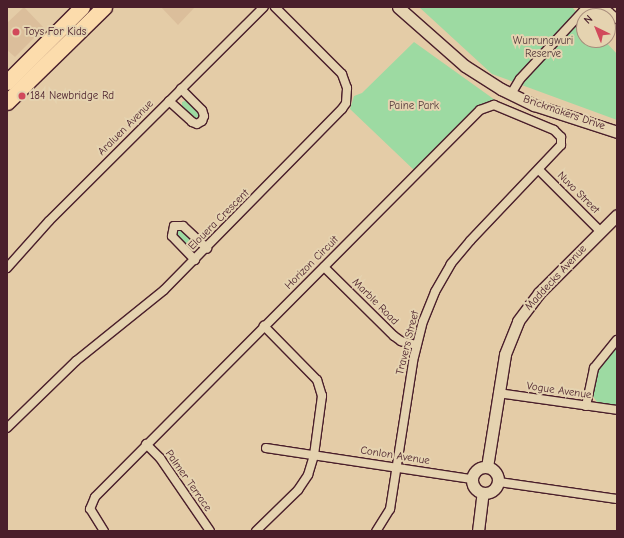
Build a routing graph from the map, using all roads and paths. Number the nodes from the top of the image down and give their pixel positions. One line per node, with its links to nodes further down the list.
1 (82, 7): 11 (highway)
2 (104, 7): 15 (highway)
3 (264, 7): 12 (street, Araluen Avenue)
4 (275, 7): 20 (street, Elouera Crescent)
5 (398, 7): 13 (street, Brickmakers Drive)
6 (611, 7): 7 (street)
7 (617, 19)
8 (576, 25): 10 (street)
9 (576, 25): 10 (street)
10 (554, 44): 13 (street)
11 (7, 82)
12 (181, 89): 14 (street, Araluen Avenue); 14 (street)
13 (511, 94): 16 (street, Brickmakers Drive)
14 (169, 101): 23 (street, Araluen Avenue)
15 (7, 102)
16 (617, 132)
17 (539, 170): 19 (street, Nuvo Street); 22 (street, Horizon Circuit); 26 (street, Travers Street)
18 (617, 215): 19 (street, Maddecks Avenue)
19 (600, 231): 27 (street, Maddecks Avenue)
20 (207, 248): 21 (street, Elouera Crescent); 21 (street)
21 (195, 260): 30 (street, Elouera Crescent)
22 (324, 267): 24 (street, Horizon Circuit); 26 (street, Marble Road)
23 (7, 268)
24 (264, 326): 31 (street, Horizon Circuit); 33 (street)
25 (617, 340): 28 (street)
26 (416, 345): 34 (street, Travers Street)
27 (498, 393): 28 (street, Vogue Avenue); 35 (street, Maddecks Avenue)
28 (586, 406): 29 (street, Vogue Avenue)
29 (617, 410)
30 (7, 428)
31 (146, 444): 40 (street, Horizon Circuit); 41 (street, Palmer Terrace)
32 (266, 448): 33 (street, Conlon Avenue)
33 (314, 454): 34 (street, Conlon Avenue); 42 (street)
34 (397, 467): 36 (street, Conlon Avenue); 43 (street, Travers Street)
35 (487, 467): 36 (street); 37 (street)
36 (472, 479): 38 (street)
37 (499, 482): 38 (street); 39 (street)
38 (483, 493): 44 (street)
39 (617, 499)
40 (104, 531)
41 (210, 531)
42 (256, 531)
43 (376, 531)
44 (478, 531)

